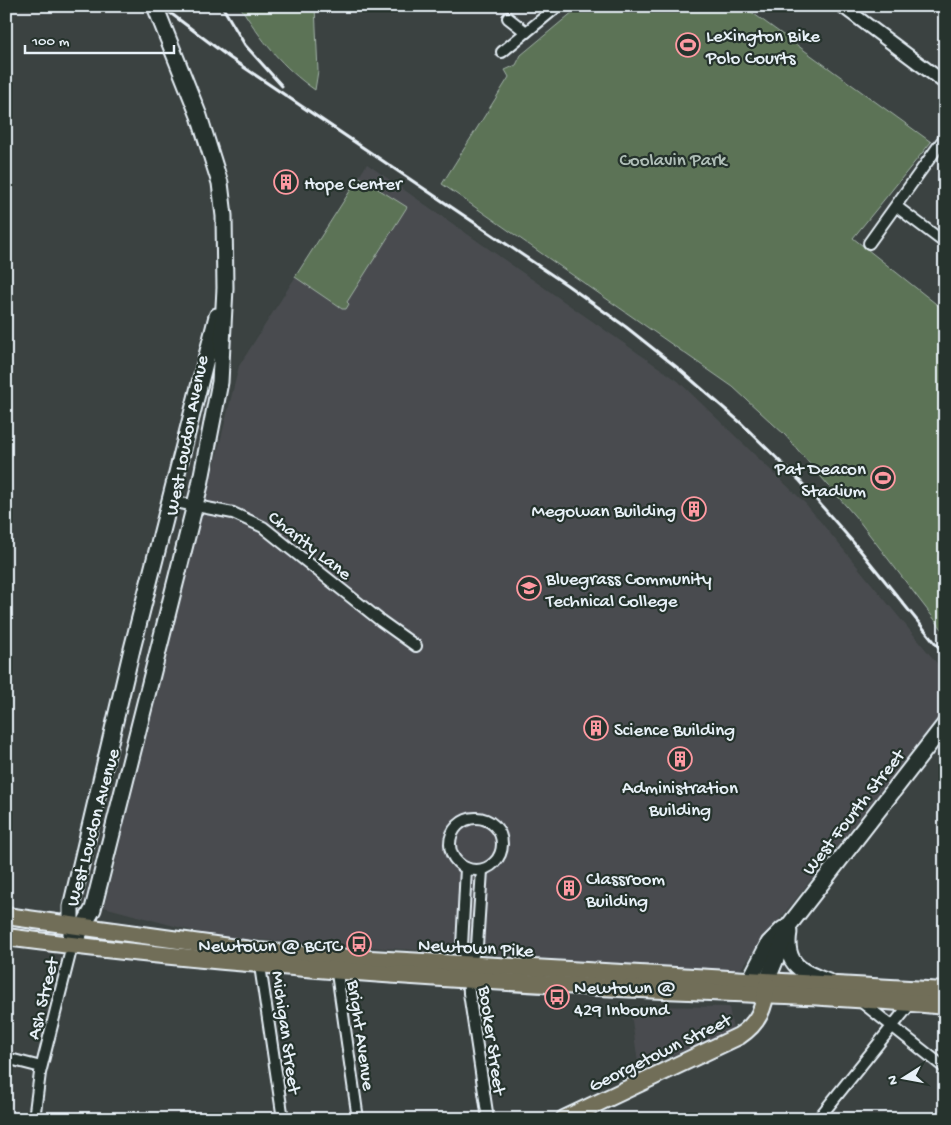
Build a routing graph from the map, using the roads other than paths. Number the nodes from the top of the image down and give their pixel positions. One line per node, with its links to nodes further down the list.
1 (155, 6): 12 (main road, West Loudon Avenue)
2 (558, 6): 5 (street)
3 (842, 6): 7 (street)
4 (508, 18): 5 (street)
5 (526, 32): 6 (street)
6 (502, 52)
7 (945, 84)
8 (945, 137): 9 (street)
9 (897, 207): 10 (street); 11 (street)
10 (869, 243)
11 (945, 243)
12 (225, 288): 13 (main road, West Loudon Avenue); 14 (main road, West Loudon Avenue)
13 (170, 501): 14 (street, Charity Lane); 21 (main road, West Loudon Avenue)
14 (194, 506): 15 (street, Charity Lane); 21 (main road, West Loudon Avenue)
15 (416, 646)
16 (945, 724): 20 (main road, West Fourth Street)
17 (466, 868): 18 (street); 18 (street); 26 (street, Booker Street)
18 (482, 870): 26 (street)
19 (6, 916): 21 (main road, Newtown Pike)
20 (790, 924): 27 (main road, West Fourth Street); 28 (main road); 29 (main road, West Fourth Street)
21 (77, 925): 23 (main road, West Loudon Avenue); 24 (main road, Newtown Pike)
22 (6, 937): 23 (main road, Newtown Pike)
23 (72, 946): 24 (main road, Newtown Pike); 36 (street, Ash Street)
24 (259, 958): 25 (main road, Newtown Pike); 40 (street, Michigan Street)
25 (335, 964): 26 (main road, Newtown Pike); 41 (street, Bright Avenue)
26 (468, 973): 27 (main road, Newtown Pike); 29 (main road, Newtown Pike); 42 (street, Booker Street)
27 (750, 980): 29 (main road, Newtown Pike)
28 (833, 983): 29 (main road, Newtown Pike); 30 (main road, Newtown Pike)
29 (766, 988): 31 (main road, Newtown Pike); 38 (main road, Georgetown Street)
30 (945, 991)
31 (857, 999): 32 (main road, Newtown Pike); 34 (street)
32 (911, 1003): 33 (main road, Newtown Pike); 34 (street)
33 (945, 1006)
34 (893, 1026): 37 (street); 43 (street)
35 (6, 1058): 36 (street)
36 (42, 1067): 39 (street, Ash Street)
37 (945, 1068)
38 (566, 1118)
39 (34, 1119)
40 (283, 1119)
41 (358, 1119)
42 (488, 1119)
43 (818, 1119)

